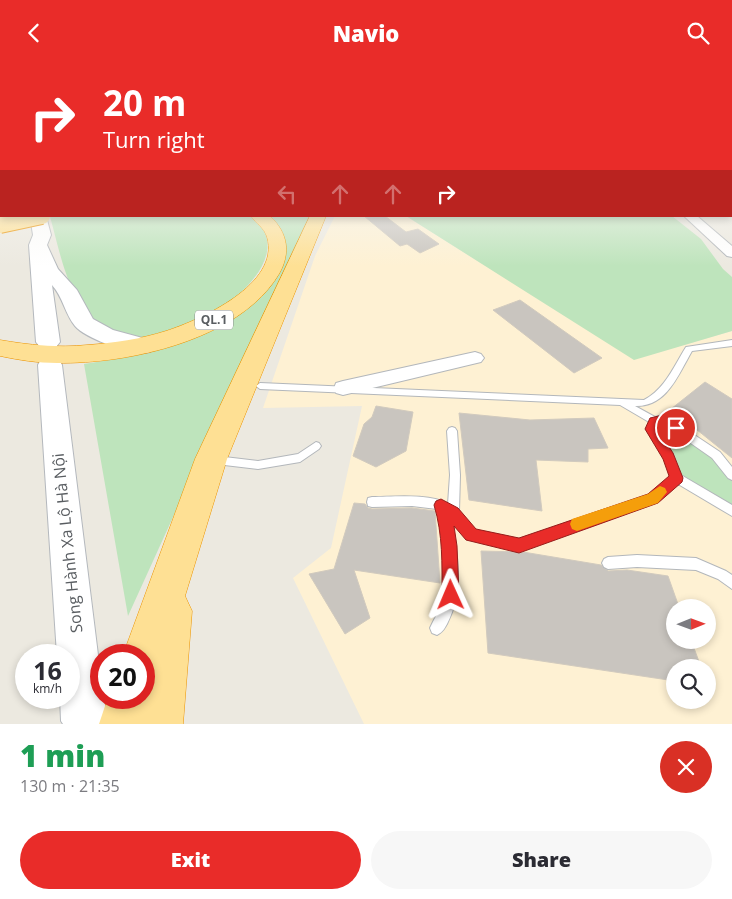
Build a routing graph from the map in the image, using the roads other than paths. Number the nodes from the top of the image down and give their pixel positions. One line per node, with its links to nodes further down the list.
1 (14, 217): 9 (highway)
2 (19, 217): 11 (main road)
3 (36, 217): 10 (highway, bridge)
4 (40, 217): 11 (main road, Song Hành Xa Lộ Hà Nội)
5 (260, 217): 14 (highway, QL.1)
6 (318, 217): 21 (highway)
7 (325, 217): 17 (highway)
8 (691, 217): 12 (street)
9 (0, 220)
10 (0, 225)
11 (38, 245): 14 (main road); 37 (main road, Song Hành Xa Lộ Hà Nội)
12 (732, 253)
13 (732, 343): 19 (lane)
14 (142, 346): 15 (highway, QL.1)
15 (0, 348)
16 (475, 358): 18 (street)
17 (260, 386): 18 (lane); 21 (highway)
18 (343, 388): 19 (lane)
19 (621, 403): 20 (lane)
20 (654, 421): 25 (lane); 26 (lane)
21 (225, 425): 24 (highway)
22 (452, 431): 30 (lane)
23 (316, 446): 24 (lane)
24 (211, 459): 31 (highway)
25 (732, 475)
26 (677, 478): 29 (lane); 30 (lane)
27 (372, 503): 28 (lane)
28 (441, 505): 30 (lane); 34 (lane)
29 (732, 511)
30 (453, 513)
31 (177, 557): 35 (highway); 38 (highway)
32 (608, 563): 33 (lane)
33 (732, 583)
34 (437, 628)
35 (149, 644)
36 (119, 709): 37 (highway)
37 (104, 723)
38 (158, 724)

